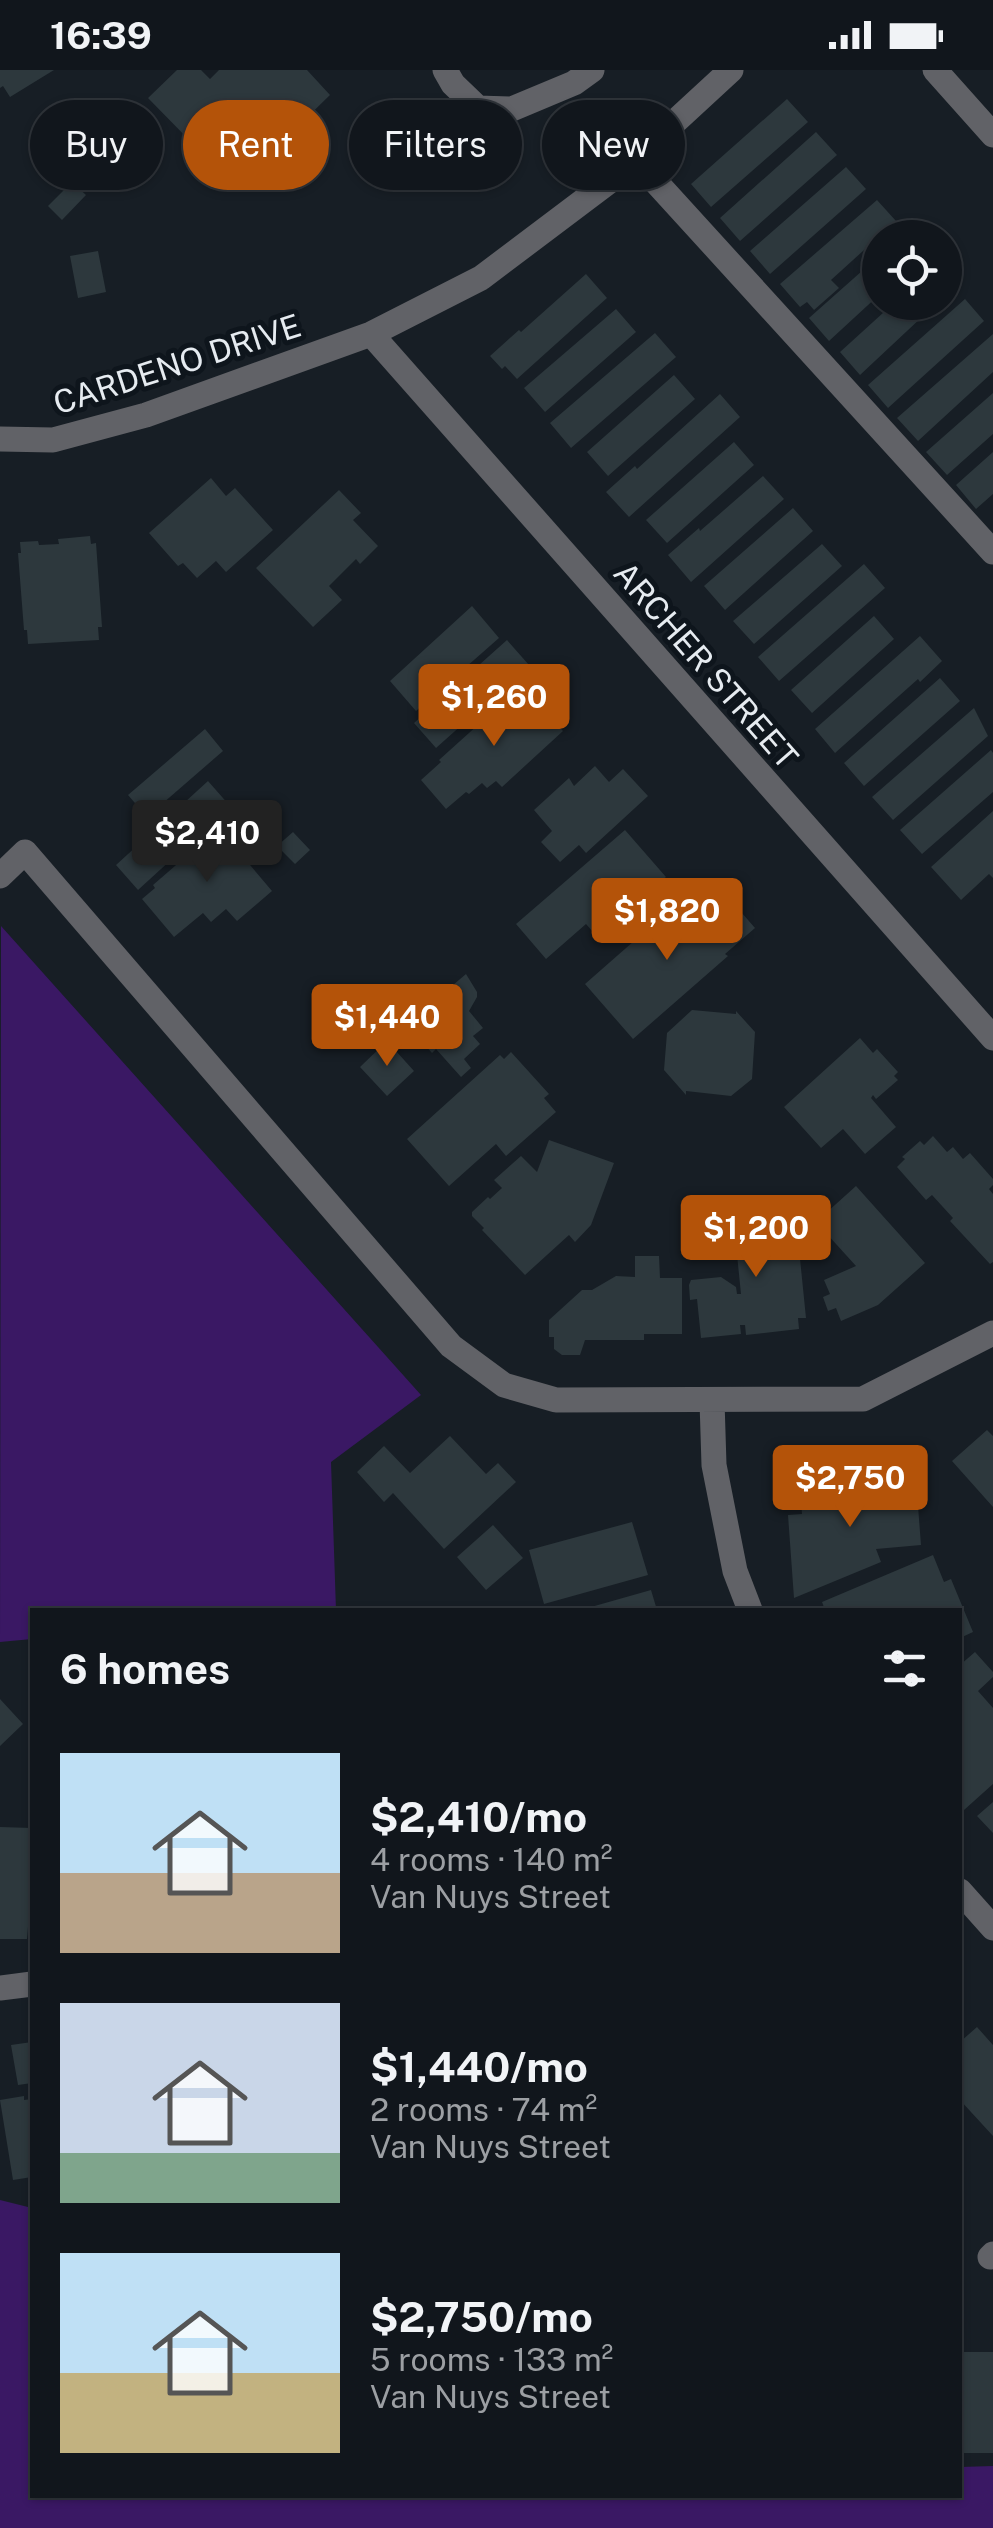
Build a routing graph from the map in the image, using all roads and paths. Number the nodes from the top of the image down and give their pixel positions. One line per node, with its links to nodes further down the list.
1 (445, 70): 2 (street)
2 (592, 70)
3 (732, 70): 5 (street, CARDENO DRIVE)
4 (935, 70): 6 (street)
5 (685, 112)
6 (993, 136)
7 (597, 190): 9 (street, CARDENO DRIVE)
8 (663, 190): 11 (street)
9 (371, 334): 10 (street, CARDENO DRIVE); 13 (street, ARCHER STREET)
10 (0, 439)
11 (993, 552)
12 (0, 876): 15 (street)
13 (993, 1038)
14 (993, 1332): 15 (street)
15 (712, 1401): 16 (street)
16 (749, 1608)
17 (962, 1893): 18 (street)
18 (993, 1928)
19 (30, 1984): 20 (street)
20 (0, 1988)

